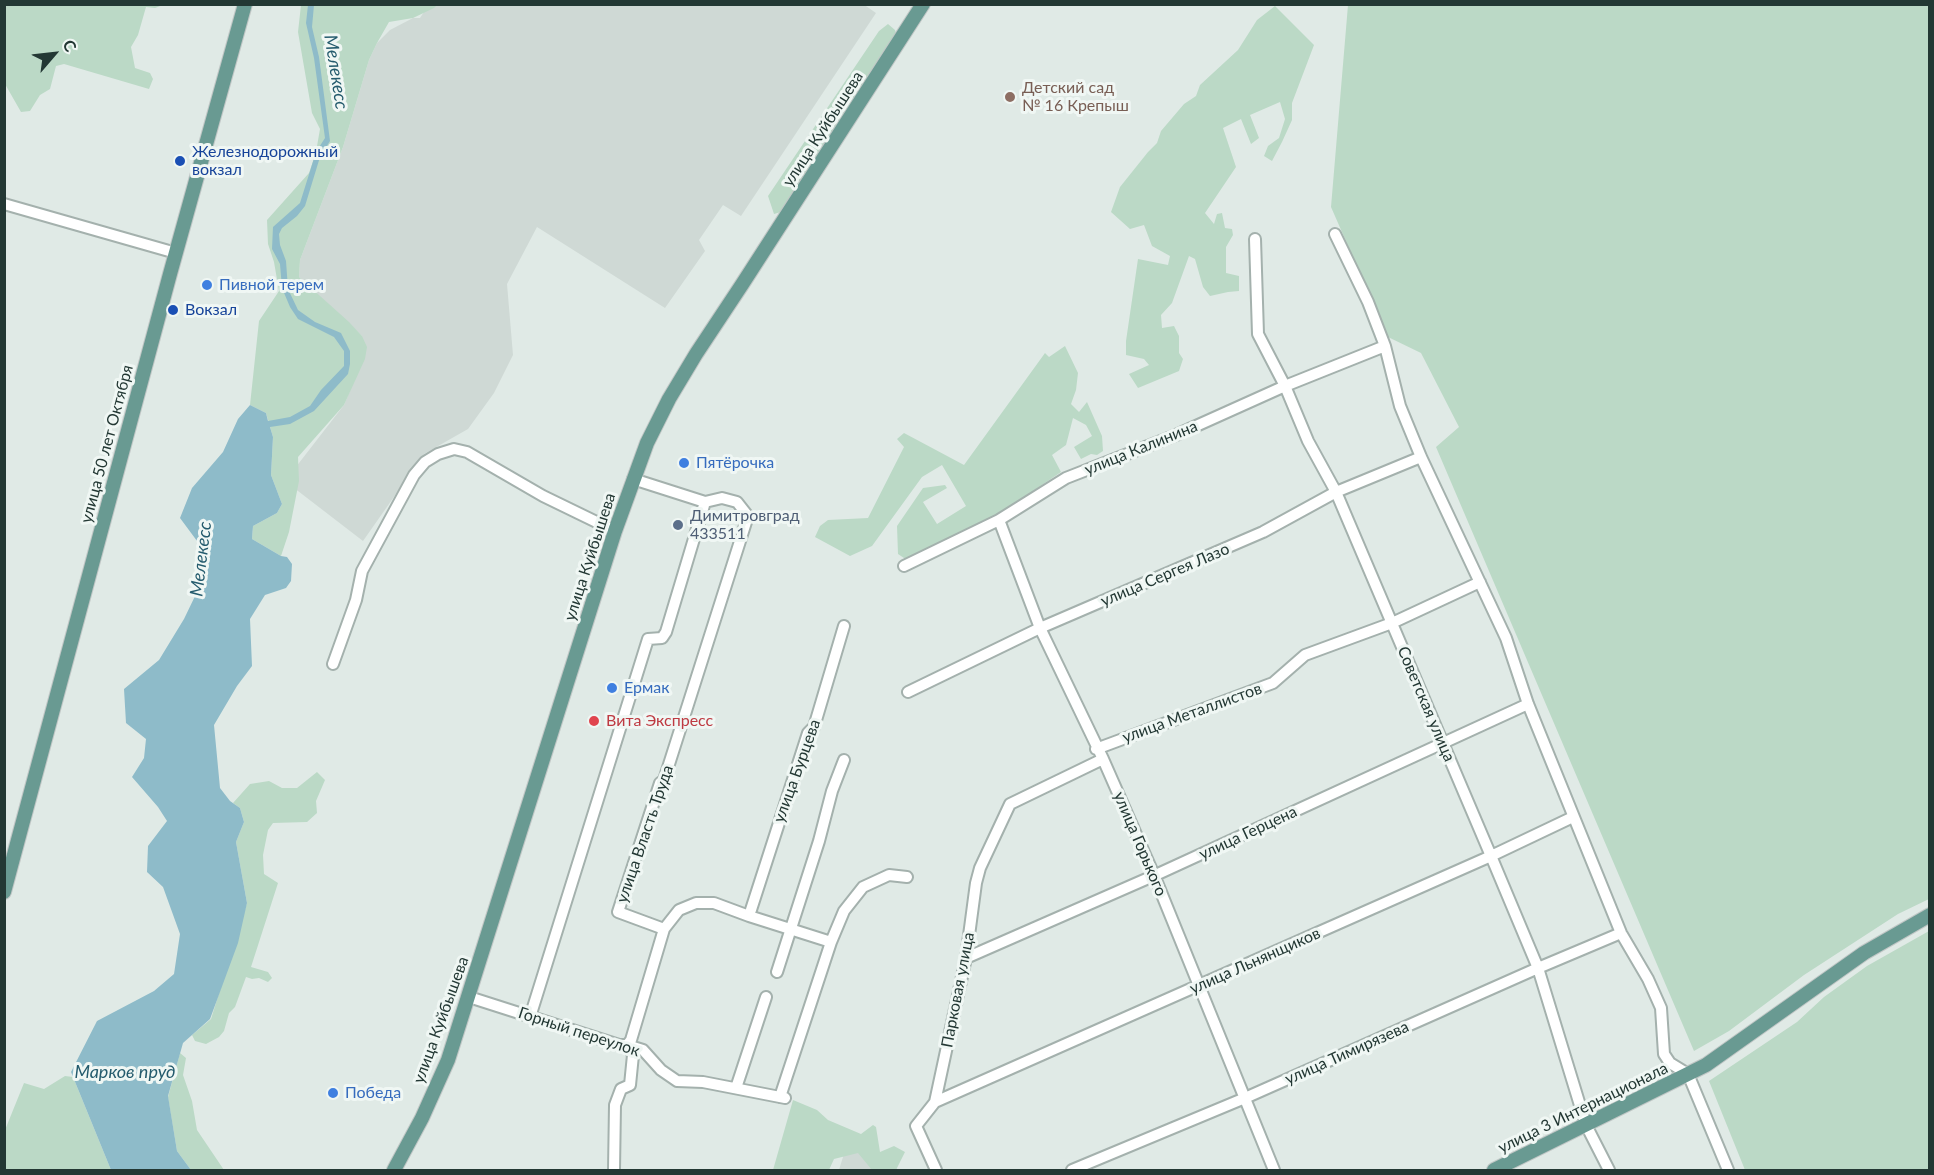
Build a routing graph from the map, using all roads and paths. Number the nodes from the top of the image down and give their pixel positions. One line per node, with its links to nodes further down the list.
1 (245, 4): 6 (main road, улица 50 лет Октября)
2 (923, 4): 10 (main road, улица Куйбышева)
3 (4, 204): 6 (street)
4 (1335, 234): 7 (street)
5 (1255, 239): 8 (street, Советская улица)
6 (176, 253): 31 (main road, улица 50 лет Октября)
7 (1385, 346): 8 (street, улица Калинина); 9 (street)
8 (1285, 386): 11 (street, Советская улица); 13 (street, улица Калинина)
9 (1421, 457): 11 (street, улица Сергея Лазо); 16 (street)
10 (633, 479): 12 (street); 14 (main road, улица Куйбышева)
11 (1336, 492): 17 (street, Советская улица); 19 (street, улица Сергея Лазо)
12 (705, 502): 35 (street, улица Власть Труда); 44 (street)
13 (999, 520): 15 (street, улица Калинина); 19 (street, улица Горького)
14 (615, 531): 20 (street); 42 (main road, улица Куйбышева)
15 (904, 566)
16 (1480, 582): 17 (street, улица Металлистов); 22 (street)
17 (1392, 623): 23 (street, Советская улица); 24 (street, улица Металлистов)
18 (844, 626): 33 (street, улица Бурцева)
19 (1040, 628): 21 (street, улица Сергея Лазо); 24 (street, улица Горького)
20 (333, 664)
21 (908, 692)
22 (1528, 704): 23 (street, улица Герцена); 27 (street)
23 (1443, 744): 28 (street, Советская улица); 29 (street, улица Герцена)
24 (1096, 748): 25 (street, улица Горького)
25 (1103, 759): 29 (street, улица Горького); 38 (street, Парковая улица)
26 (844, 760): 34 (street)
27 (1573, 817): 28 (street, улица Льнянщиков); 36 (street)
28 (1491, 856): 39 (street, Советская улица); 41 (street, улица Льнянщиков)
29 (1154, 875): 38 (street, улица Герцена); 41 (street, улица Горького)
30 (907, 877): 37 (street)
31 (4, 892)
32 (1929, 915): 46 (main road, улица 3 Интернационала)
33 (749, 916): 34 (street); 35 (street)
34 (791, 928): 37 (street); 40 (street)
35 (664, 929): 45 (street)
36 (1621, 933): 39 (street, улица Тимирязева); 46 (street)
37 (831, 942): 47 (street, Горный переулок)
38 (966, 958): 49 (street, Парковая улица)
39 (1538, 968): 48 (street, улица Тимирязева); 50 (street, Советская улица)
40 (777, 972)
41 (1198, 986): 48 (street, улица Горького); 49 (street, улица Льнянщиков)
42 (468, 997): 44 (street, Горный переулок); 51 (main road, улица Куйбышева)
43 (766, 997): 47 (street)
44 (530, 1017): 45 (street, Горный переулок)
45 (627, 1045): 47 (street, Горный переулок); 52 (street)
46 (1688, 1074): 50 (main road, улица 3 Интернационала); 58 (street)
47 (736, 1088)
48 (1245, 1098): 54 (street, улица Тимирязева); 55 (street, улица Горького)
49 (935, 1102): 53 (street, Парковая улица)
50 (1586, 1125): 56 (main road, улица 3 Интернационала); 57 (street, Советская улица)
51 (394, 1170)
52 (614, 1170)
53 (936, 1170)
54 (1072, 1170)
55 (1274, 1170)
56 (1494, 1170)
57 (1609, 1170)
58 (1728, 1170)

